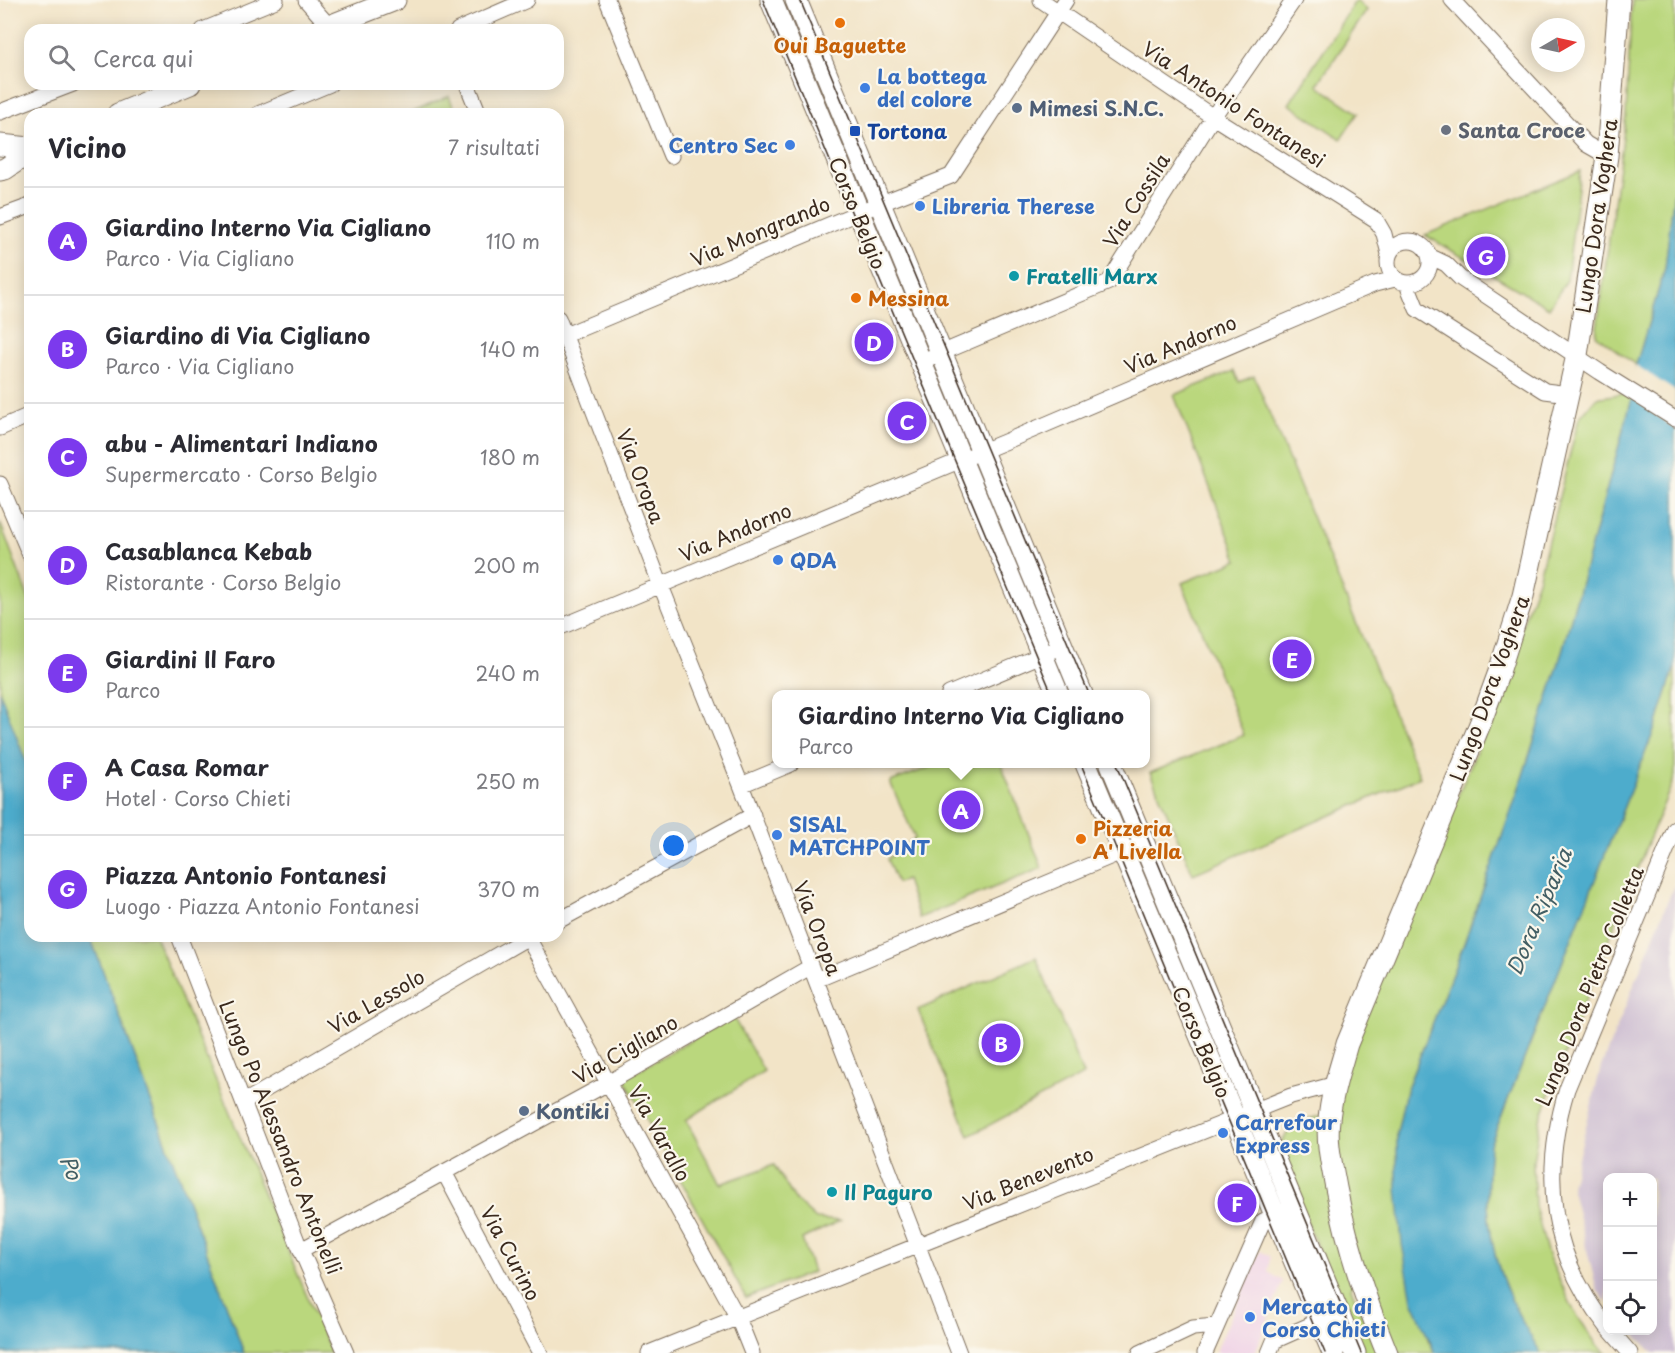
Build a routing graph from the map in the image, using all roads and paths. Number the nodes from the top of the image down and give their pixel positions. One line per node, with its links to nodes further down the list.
1 (276, 0): 13 (street)
2 (306, 0): 14 (street)
3 (395, 0): 15 (main road)
4 (527, 0): 16 (street)
5 (607, 0): 29 (street)
6 (771, 0): 34 (main road, Corso Belgio)
7 (796, 0): 32 (main road, Corso Belgio)
8 (1041, 0): 12 (street, Via Antonio Fontanesi)
9 (1294, 0): 25 (street, Via Cossila)
10 (1452, 0): 30 (street)
11 (1619, 0): 30 (main road, Lungo Dora Voghera)
12 (1062, 6): 25 (street, Via Antonio Fontanesi); 32 (street, Via Mongrando)
13 (218, 24)
14 (321, 24)
15 (334, 24)
16 (472, 24)
17 (57, 90): 24 (street)
18 (176, 90): 21 (main road)
19 (316, 90): 22 (street)
20 (469, 90): 23 (street)
21 (132, 108)
22 (272, 108)
23 (477, 108)
24 (0, 112)
25 (1213, 117): 36 (street, Via Antonio Fontanesi); 41 (street, Via Cossila)
26 (0, 145): 27 (main road)
27 (24, 149)
28 (24, 155): 31 (main road)
29 (671, 156)
30 (1606, 156): 42 (main road, Lungo Dora Voghera)
31 (0, 170)
32 (879, 204): 34 (street, Via Mongrando); 41 (main road, Corso Belgio)
33 (24, 208): 35 (street)
34 (858, 213): 39 (street, Via Mongrando); 43 (main road, Corso Belgio)
35 (0, 217)
36 (1389, 254): 37 (street); 38 (street)
37 (1429, 263): 38 (street); 42 (street)
38 (1401, 281): 44 (street); 48 (street, Via Andorno)
39 (564, 336)
40 (564, 344): 52 (street, Via Oropa)
41 (941, 352): 43 (street, Via Cossila); 48 (main road, Corso Belgio)
42 (1577, 355): 44 (main road, Lungo Dora Voghera); 46 (street)
43 (920, 362): 49 (main road, Corso Belgio)
44 (1569, 394): 73 (main road, Lungo Dora Voghera)
45 (24, 418): 47 (street)
46 (1675, 419)
47 (0, 428)
48 (981, 451): 49 (street); 54 (main road, Corso Belgio)
49 (960, 459): 52 (street, Via Andorno); 55 (main road, Corso Belgio)
50 (0, 483): 51 (street)
51 (24, 541)
52 (661, 586): 53 (street, Via Andorno); 62 (street, Via Oropa)
53 (564, 626)
54 (1062, 646): 55 (street); 58 (main road, Corso Belgio)
55 (1041, 655): 56 (street); 57 (main road, Corso Belgio)
56 (958, 690)
57 (1056, 690)
58 (1080, 690)
59 (781, 768): 62 (street)
60 (1088, 768): 66 (main road, Corso Belgio)
61 (1113, 768): 65 (main road, Corso Belgio)
62 (741, 785): 63 (street, Via Oropa)
63 (753, 815): 67 (street); 71 (street, Via Oropa)
64 (1675, 829): 83 (street, Lungo Dora Pietro Colletta)
65 (1144, 843): 66 (street, Via Cigliano); 75 (main road, Corso Belgio)
66 (1123, 852): 71 (street, Via Cigliano); 76 (main road, Corso Belgio)
67 (564, 918)
68 (180, 942): 74 (street, Lungo Po Alessandro Antonelli)
69 (518, 942): 74 (street, Via Lessolo)
70 (531, 942): 72 (street, Via Varallo)
71 (813, 974): 72 (street, Via Cigliano); 79 (street, Via Oropa)
72 (608, 1083): 77 (street, Via Cigliano); 82 (street, Via Varallo)
73 (1335, 1084): 75 (street, Via Benevento); 96 (main road, Lungo Dora Voghera)
74 (244, 1102): 80 (street, Lungo Po Alessandro Antonelli)
75 (1255, 1111): 76 (street, Via Benevento); 78 (main road, Corso Belgio)
76 (1234, 1119): 78 (main road, Corso Belgio); 79 (street, Via Benevento)
77 (444, 1172): 80 (street, Via Cigliano); 87 (street, Via Curino)
78 (1285, 1211): 81 (main road, Corso Belgio); 84 (street)
79 (917, 1245): 82 (street, Via Benevento); 90 (street, Via Oropa)
80 (301, 1250): 86 (street, Lungo Po Alessandro Antonelli)
81 (1329, 1317): 93 (street); 94 (main road, Corso Belgio); 95 (main road, Corso Belgio)
82 (738, 1318): 88 (street, Via Benevento); 89 (street)
83 (1603, 1321)
84 (1216, 1326): 91 (street); 92 (street)
85 (1614, 1335): 97 (street, Lungo Dora Pietro Colletta)
86 (346, 1353)
87 (540, 1353)
88 (649, 1353)
89 (752, 1353)
90 (959, 1353)
91 (1140, 1353)
92 (1205, 1353)
93 (1269, 1353)
94 (1333, 1353)
95 (1355, 1353)
96 (1388, 1353)
97 (1630, 1353)

